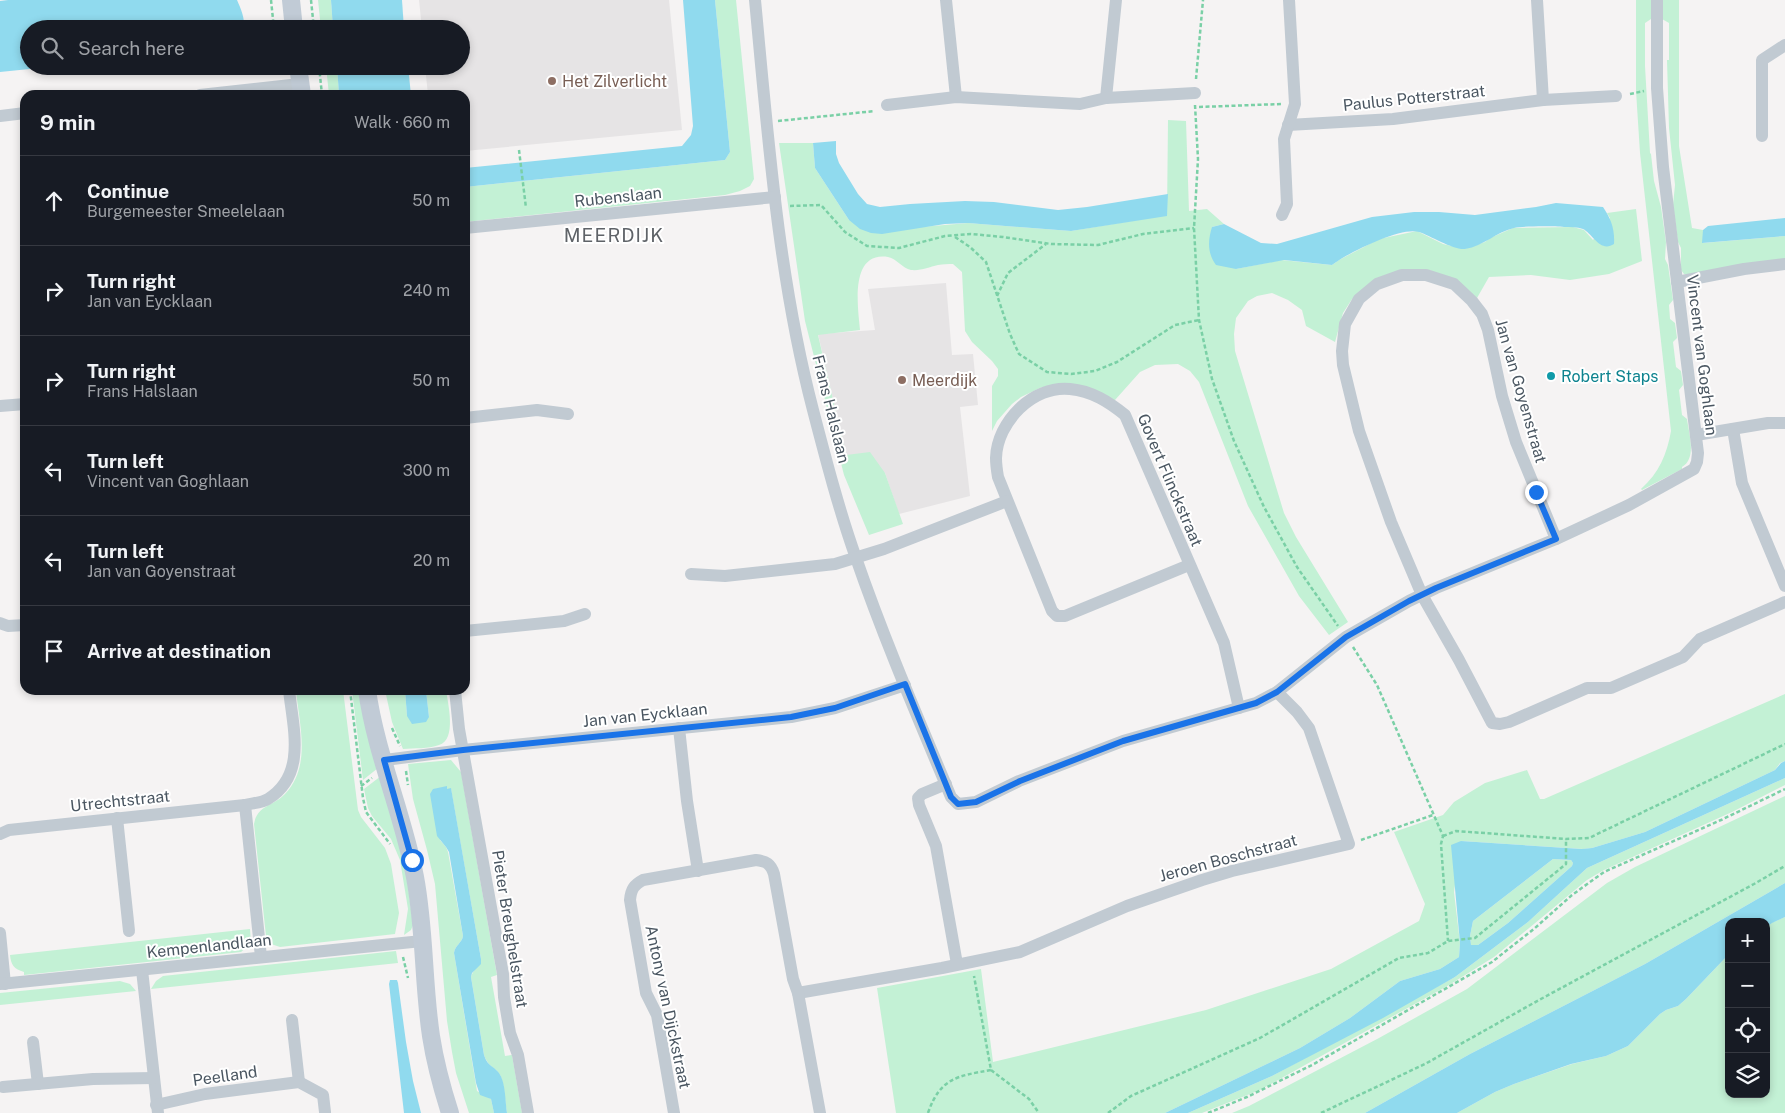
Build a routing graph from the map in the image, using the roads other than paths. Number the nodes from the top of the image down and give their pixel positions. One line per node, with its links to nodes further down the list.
1 (292, 0): 8 (street)
2 (755, 0): 22 (street, Frans Halslaan)
3 (946, 0): 14 (street)
4 (1116, 0): 15 (street)
5 (1289, 0): 20 (street)
6 (1537, 0): 16 (street)
7 (1657, 0): 26 (street, Vincent van Goghlaan)
8 (293, 20)
9 (1785, 45): 21 (street)
10 (299, 75): 11 (street)
11 (301, 90)
12 (1195, 94): 15 (street)
13 (1616, 96): 16 (street, Paulus Potterstraat)
14 (956, 97): 15 (street); 17 (street)
15 (1106, 98)
16 (1543, 100): 20 (street, Paulus Potterstraat)
17 (886, 105)
18 (20, 114): 19 (street)
19 (0, 116)
20 (1288, 125): 23 (street)
21 (1762, 136)
22 (775, 202): 24 (street, Rubenslaan); 36 (street, Frans Halslaan)
23 (1282, 215)
24 (470, 228)
25 (1785, 264): 26 (street)
26 (1677, 282): 33 (street, Vincent van Goghlaan)
27 (20, 404): 28 (street)
28 (0, 406)
29 (568, 414): 30 (street)
30 (470, 417)
31 (1785, 423): 32 (street)
32 (1733, 429): 33 (street); 39 (street)
33 (1696, 434): 35 (street, Vincent van Goghlaan)
34 (1007, 501): 36 (street); 37 (street, Govert Flinckstraat); 37 (street, Govert Flinckstraat)
35 (1556, 539): 40 (street, Vincent van Goghlaan); 40 (street, Jan van Goyenstraat)
36 (856, 558): 38 (street); 46 (street, Frans Halslaan)
37 (1190, 565): 51 (street, Govert Flinckstraat)
38 (691, 574)
39 (1784, 579)
40 (1422, 595): 41 (street, Jan van Goyenstraat); 47 (street, Vincent van Goghlaan)
41 (1785, 602)
42 (585, 614): 45 (street)
43 (0, 624): 44 (street)
44 (20, 625)
45 (470, 630)
46 (905, 684): 52 (street, Jan van Eycklaan); 55 (street, Frans Halslaan)
47 (1277, 692): 51 (street, Vincent van Goghlaan); 65 (street, Jeroen Boschstraat)
48 (290, 695): 57 (street, Utrechtstraat)
49 (368, 695): 54 (street)
50 (456, 695): 53 (street, Pieter Breughelstraat)
51 (1239, 708): 56 (street, Vincent van Goghlaan)
52 (679, 728): 53 (street, Jan van Eycklaan); 60 (street)
53 (463, 750): 54 (street, Jan van Eycklaan); 78 (street, Pieter Breughelstraat)
54 (384, 760): 63 (street)
55 (946, 784): 56 (street, Frans Halslaan); 65 (street)
56 (958, 804)
57 (245, 805): 58 (street, Utrechtstraat); 64 (street)
58 (117, 818): 59 (street, Utrechtstraat); 61 (street)
59 (0, 834)
60 (698, 871): 68 (street, Antony van Dijckstraat); 79 (street, Antony van Dijckstraat)
61 (129, 931)
62 (0, 933): 67 (street)
63 (422, 941): 64 (street, Kempenlandlaan); 77 (street)
64 (261, 957): 66 (street, Kempenlandlaan)
65 (957, 964): 68 (street, Jeroen Boschstraat)
66 (142, 970): 67 (street, Kempenlandlaan); 71 (street, Peelland)
67 (3, 984)
68 (798, 993): 80 (street)
69 (292, 1020): 72 (street)
70 (33, 1042): 73 (street)
71 (154, 1078): 73 (street); 75 (street, Peelland)
72 (299, 1082): 75 (street, Peelland); 76 (street)
73 (38, 1084): 74 (street)
74 (3, 1087)
75 (157, 1109)
76 (325, 1112)
77 (450, 1113)
78 (528, 1113)
79 (674, 1113)
80 (820, 1113)

